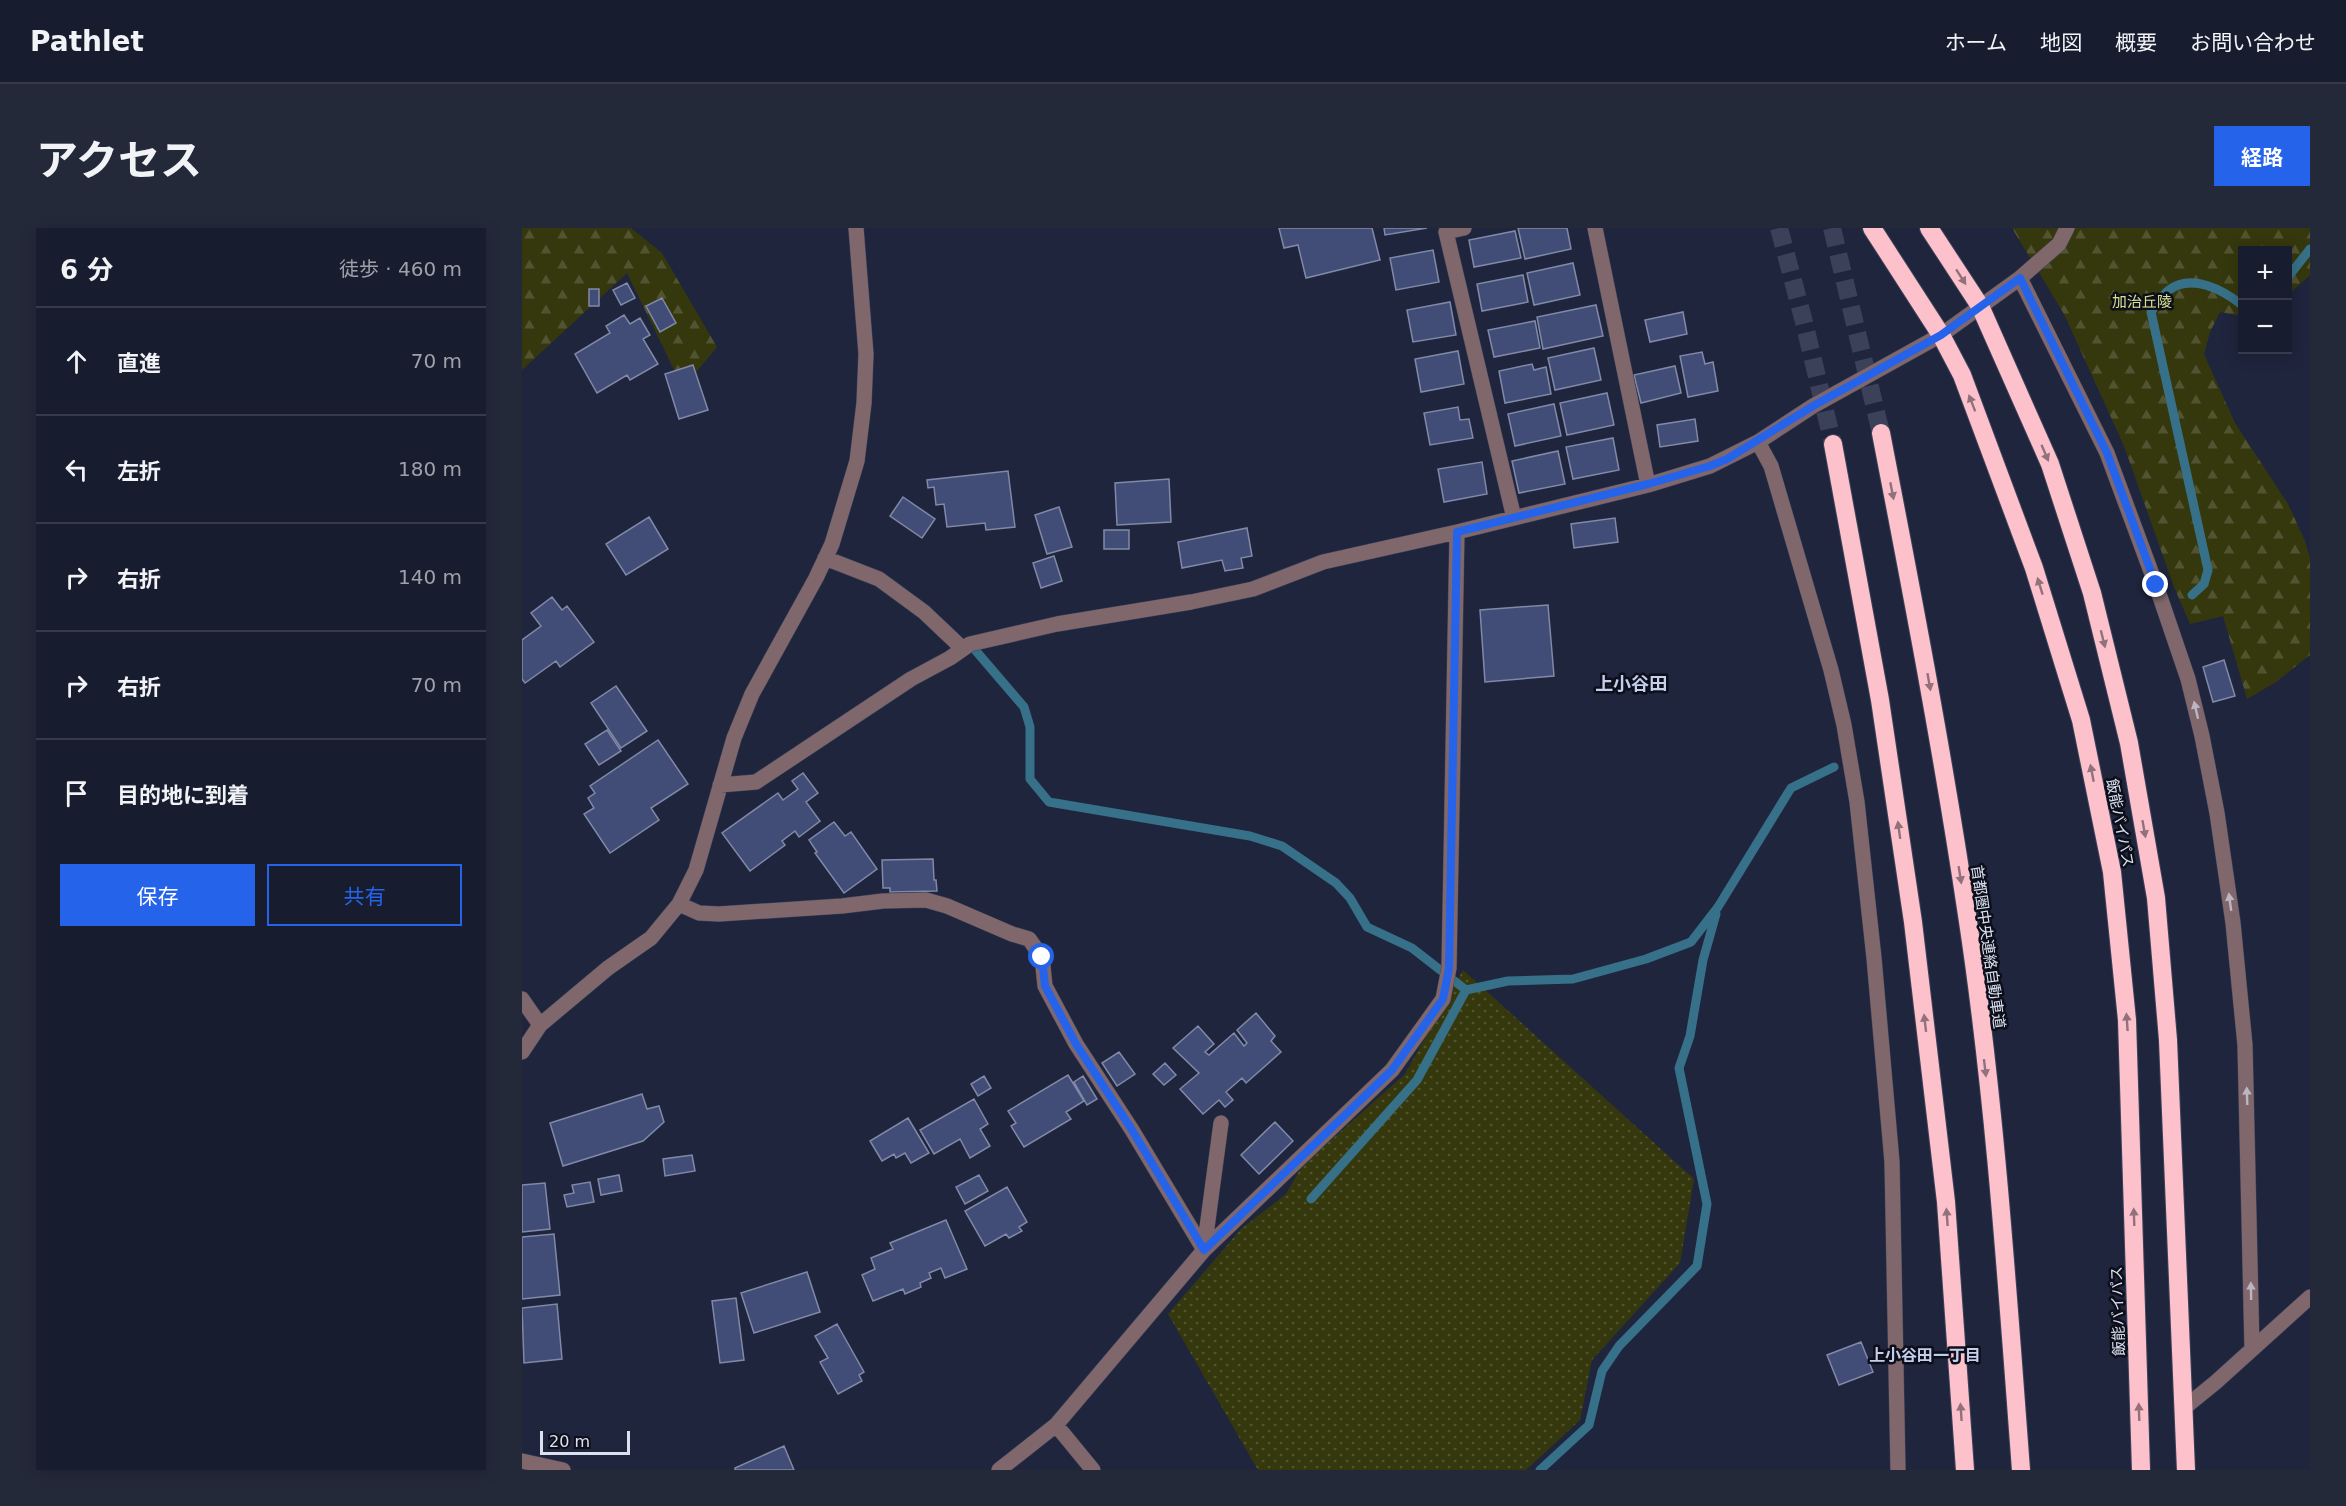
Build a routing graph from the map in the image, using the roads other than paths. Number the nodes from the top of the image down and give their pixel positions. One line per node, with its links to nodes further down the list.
1 (856, 228): 16 (street)
2 (1464, 228): 14 (street)
3 (1595, 228): 13 (street)
4 (1872, 228): 9 (highway, 飯能バイパス)
5 (1929, 228): 8 (highway, 飯能バイパス, one-way to 8)
6 (2067, 228): 7 (street)
7 (2020, 278): 8 (street); 26 (street, one-way to 7)
8 (1980, 306): 9 (street); 27 (highway, 飯能バイパス, one-way to 27)
9 (1941, 335): 11 (street); 36 (highway, 飯能バイパス, one-way to 9)
10 (1881, 433): 35 (highway, 首都圏中央連絡自動車道, one-way to 35)
11 (1758, 442): 13 (street); 33 (street)
12 (1833, 444): 34 (highway, one-way to 12)
13 (1648, 484): 14 (street)
14 (1514, 518): 15 (street)
15 (1457, 532): 17 (street); 24 (street)
16 (825, 558): 17 (street); 18 (street)
17 (963, 649): 18 (street)
18 (720, 785): 19 (street)
19 (678, 904): 21 (street); 24 (street)
20 (522, 999): 21 (street)
21 (540, 1025): 22 (street)
22 (522, 1052)
23 (1221, 1123): 24 (street)
24 (1204, 1250): 28 (street)
25 (2310, 1297): 26 (street)
26 (2252, 1349): 27 (street)
27 (2184, 1408): 37 (highway, 飯能バイパス)
28 (1056, 1425): 31 (street); 32 (street)
29 (522, 1461): 30 (street)
30 (563, 1470)
31 (999, 1470)
32 (1093, 1470)
33 (1898, 1470)
34 (1965, 1470)
35 (2021, 1470)
36 (2141, 1470)
37 (2186, 1470)

